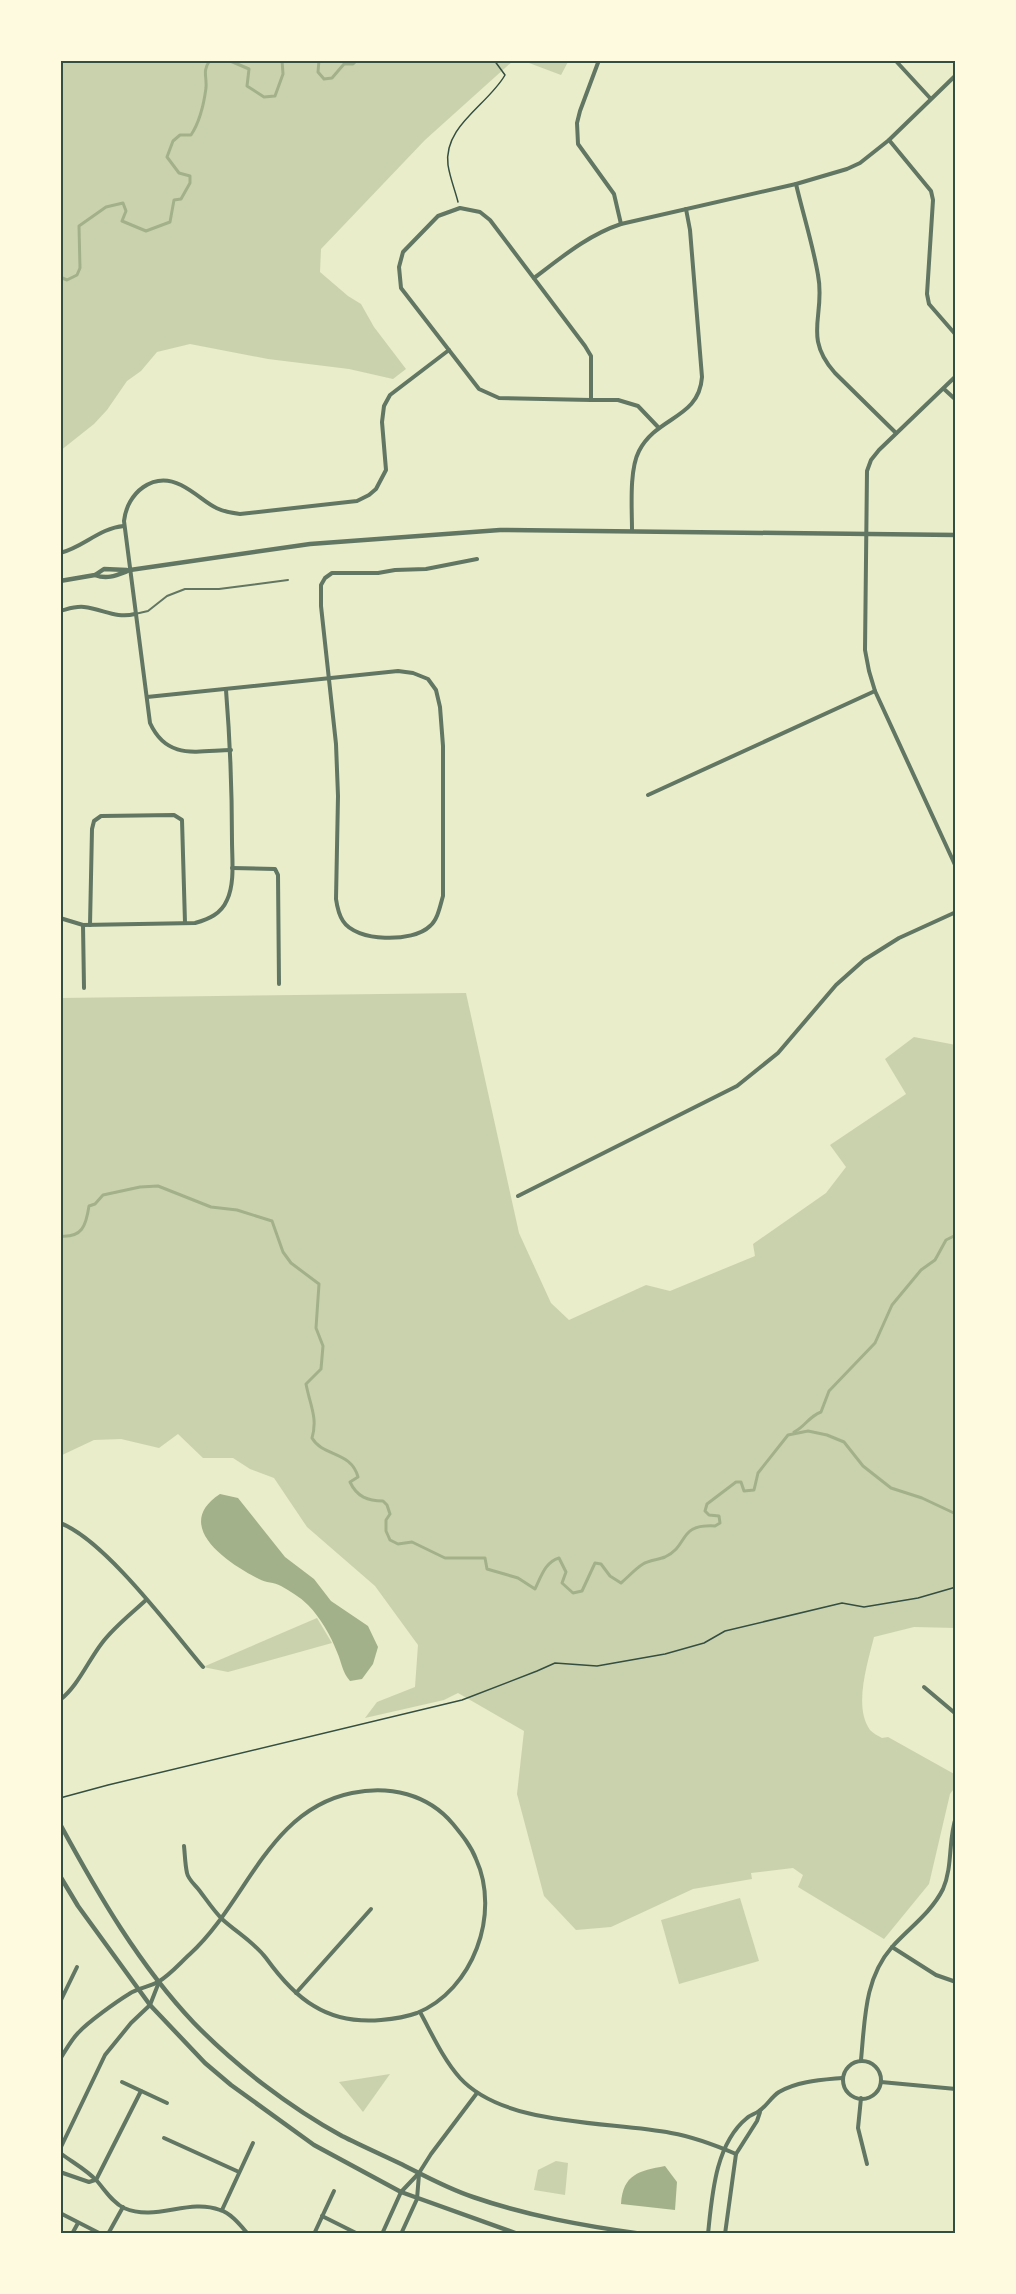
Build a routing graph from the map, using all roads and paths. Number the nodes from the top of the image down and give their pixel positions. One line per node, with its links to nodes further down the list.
1 (494, 60): 8 (path)
2 (599, 60): 10 (street)
3 (895, 60): 5 (street)
4 (956, 75): 5 (street)
5 (930, 98): 6 (street)
6 (889, 140): 7 (street); 12 (street)
7 (796, 184): 9 (street); 19 (street)
8 (460, 208): 11 (street); 13 (street)
9 (686, 209): 10 (street); 18 (street)
10 (621, 224): 11 (street)
11 (534, 279): 16 (street)
12 (956, 335)
13 (449, 350): 16 (street); 20 (street)
14 (956, 376): 15 (street)
15 (944, 389): 17 (street); 19 (street)
16 (591, 400): 18 (street)
17 (956, 400)
18 (658, 427): 21 (street)
19 (896, 433): 22 (street)
20 (124, 526): 24 (street); 26 (street)
21 (632, 530): 22 (street); 26 (street)
22 (866, 534): 23 (street); 34 (street)
23 (956, 535)
24 (60, 554)
25 (477, 559): 32 (street)
26 (130, 570): 27 (street); 27 (street); 31 (street)
27 (95, 575): 29 (street)
28 (288, 580): 31 (lane)
29 (60, 581)
30 (60, 611): 31 (street)
31 (135, 614): 35 (street)
32 (329, 678): 32 (street); 33 (street)
33 (226, 690): 35 (street); 36 (street)
34 (875, 691): 37 (street); 38 (street)
35 (147, 697): 36 (street)
36 (231, 750): 39 (street)
37 (648, 795)
38 (956, 867)
39 (232, 868): 42 (street); 45 (street)
40 (956, 912): 47 (street)
41 (60, 918): 43 (street)
42 (185, 923): 44 (street); 44 (street)
43 (82, 925): 44 (street); 46 (street)
44 (90, 925)
45 (279, 984)
46 (84, 988)
47 (518, 1196)
48 (60, 1523): 50 (street)
49 (956, 1587): 55 (path)
50 (146, 1600): 51 (street); 53 (street)
51 (203, 1667)
52 (924, 1687): 54 (street)
53 (60, 1700)
54 (956, 1714)
55 (60, 1798)
56 (956, 1817): 59 (street)
57 (60, 1824): 66 (street)
58 (184, 1846): 63 (street)
59 (948, 1873): 60 (street); 64 (street)
60 (956, 1874)
61 (60, 1875): 68 (street)
62 (371, 1909): 69 (street)
63 (221, 1918): 66 (street); 69 (street); 72 (street)
64 (892, 1947): 67 (street); 74 (street)
65 (77, 1967): 70 (street)
66 (159, 1981): 68 (street); 71 (street); 92 (street)
67 (956, 1982)
68 (139, 1989): 71 (street); 73 (street)
69 (296, 1993): 72 (street)
70 (60, 2001)
71 (150, 2005): 87 (street); 95 (street)
72 (420, 2012): 80 (street)
73 (60, 2059)
74 (861, 2060): 75 (street); 77 (street)
75 (842, 2078): 81 (street); 83 (street)
76 (122, 2082): 79 (street)
77 (881, 2082): 78 (street); 81 (street)
78 (956, 2089)
79 (141, 2091): 82 (street); 93 (street)
80 (477, 2093): 86 (street); 92 (street)
81 (861, 2098): 89 (street)
82 (167, 2103)
83 (760, 2111): 86 (street); 88 (street)
84 (164, 2138): 91 (street)
85 (253, 2143): 91 (street)
86 (725, 2149): 88 (street); 112 (street)
87 (60, 2151): 93 (street)
88 (736, 2154): 113 (street)
89 (867, 2164)
90 (60, 2172): 93 (street)
91 (239, 2172): 98 (street)
92 (419, 2173): 95 (street); 96 (street); 111 (street)
93 (96, 2180): 97 (street)
94 (334, 2191): 100 (street)
95 (401, 2192): 96 (street); 108 (street)
96 (417, 2199): 109 (street); 110 (street)
97 (123, 2207): 98 (street); 104 (street)
98 (222, 2210): 105 (street)
99 (60, 2213): 101 (street)
100 (322, 2216): 106 (street); 107 (street)
101 (78, 2223): 102 (street); 103 (street)
102 (72, 2234)
103 (101, 2234)
104 (108, 2234)
105 (248, 2234)
106 (315, 2234)
107 (358, 2234)
108 (382, 2234)
109 (401, 2234)
110 (518, 2234)
111 (642, 2234)
112 (708, 2234)
113 (725, 2234)

